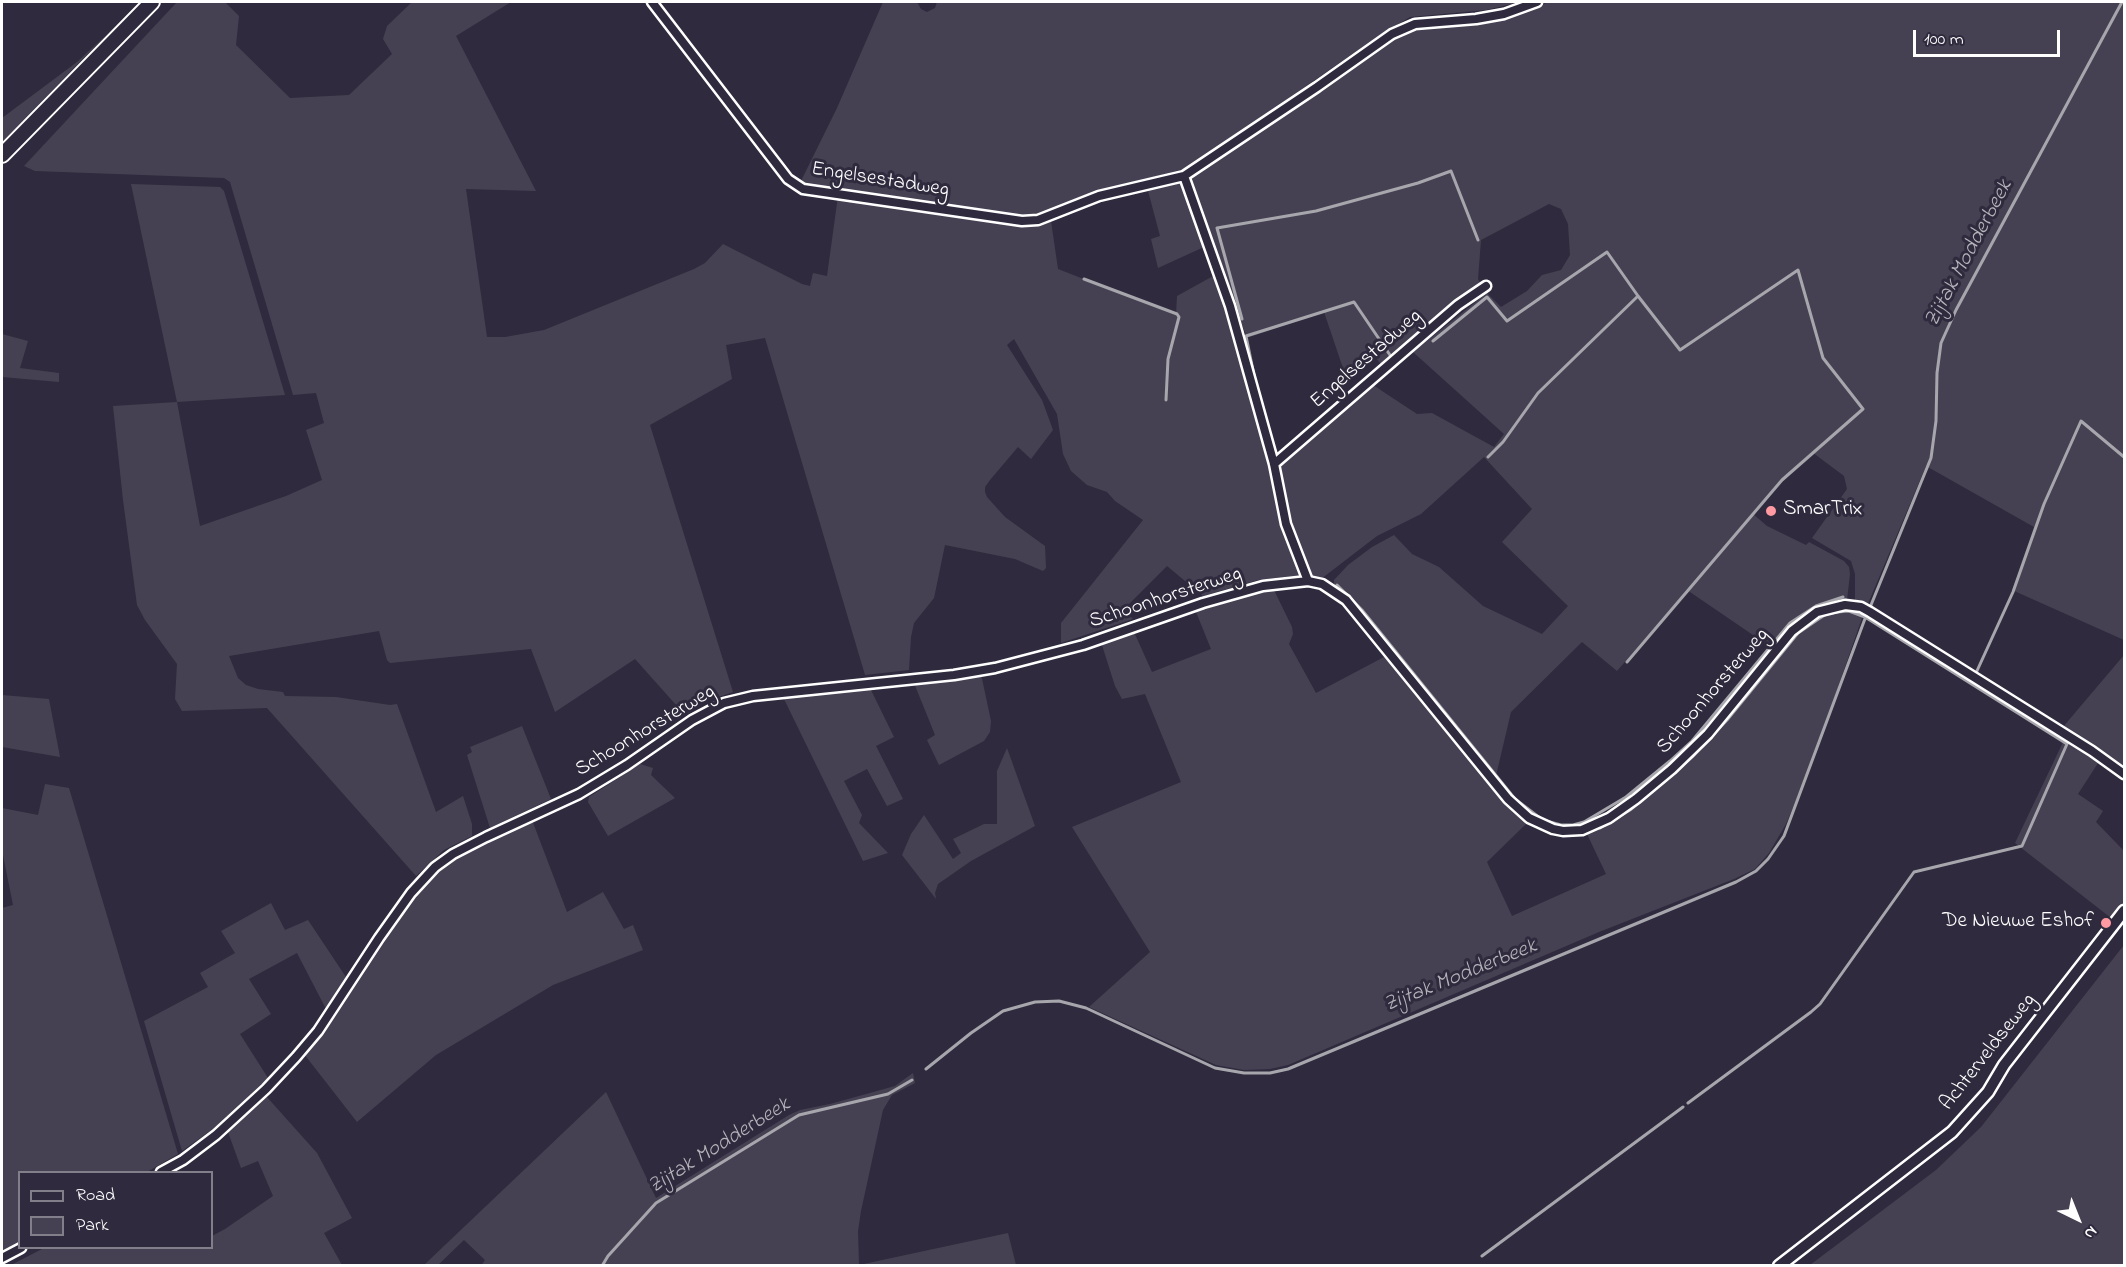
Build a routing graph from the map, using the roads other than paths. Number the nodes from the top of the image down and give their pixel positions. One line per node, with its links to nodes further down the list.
1 (152, 2): 4 (main road)
2 (652, 2): 5 (street, Engelsestadweg)
3 (1537, 2): 5 (street, Engelsestadweg)
4 (2, 155)
5 (1184, 176): 7 (street)
6 (1486, 286): 7 (street, Engelsestadweg)
7 (1274, 464): 8 (street)
8 (1308, 581): 9 (street, Schoonhorsterweg); 11 (street, Schoonhorsterweg)
9 (2124, 774)
10 (2124, 911): 14 (street, Achterveldseweg)
11 (164, 1171)
12 (19, 1249): 13 (street)
13 (2, 1258)
14 (1779, 1266)

